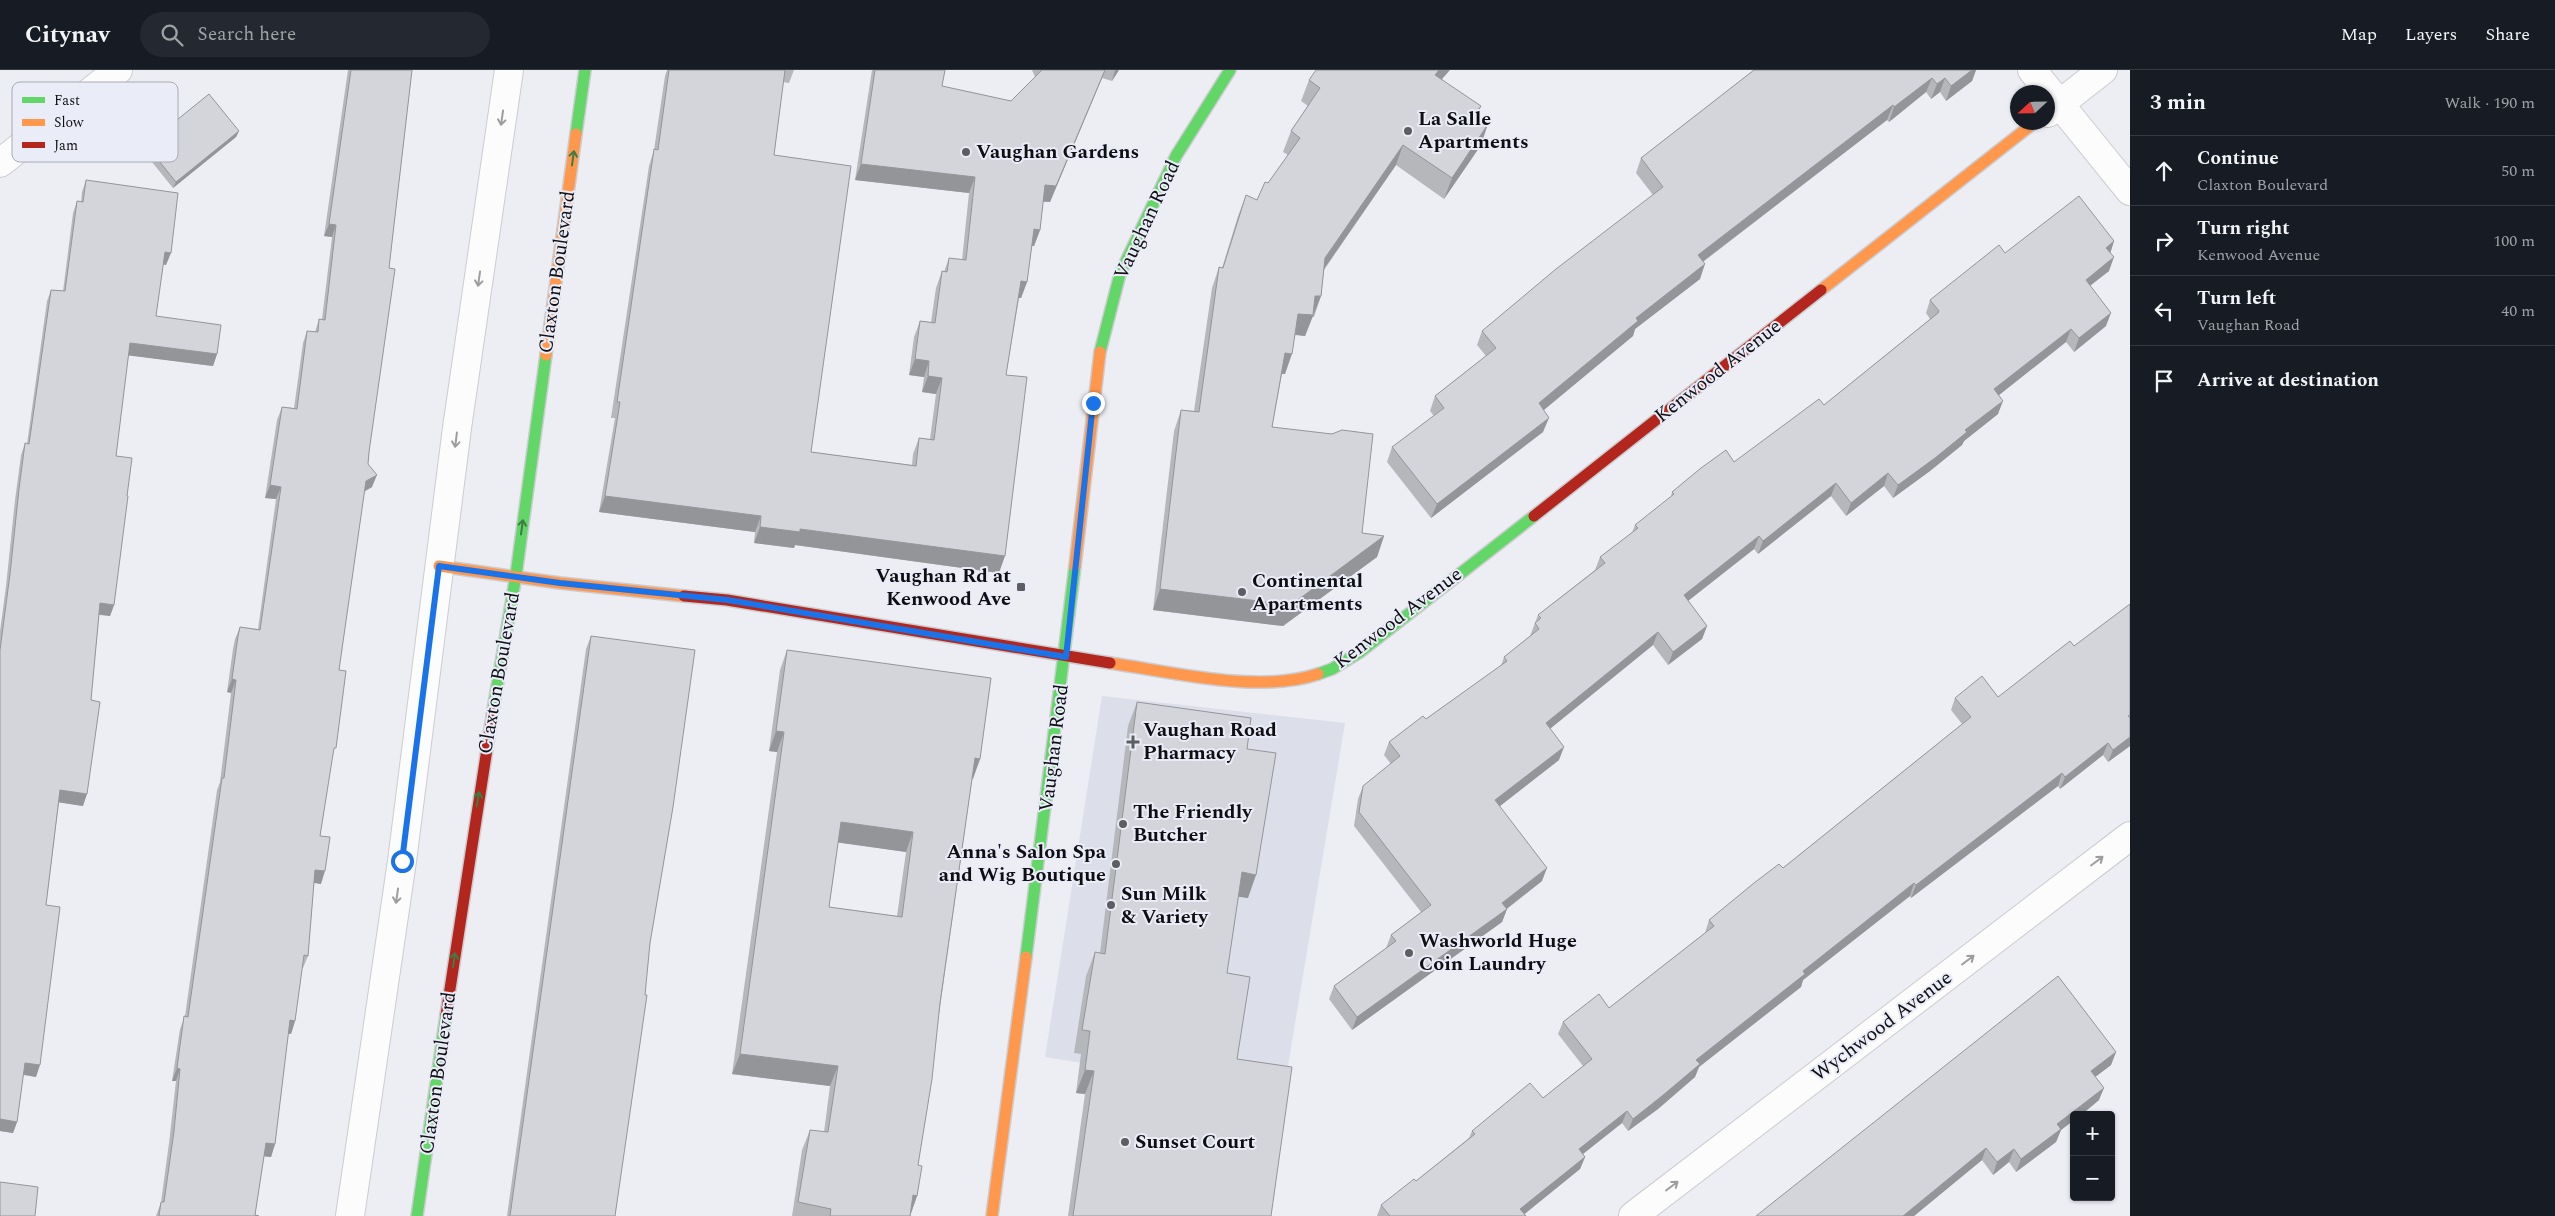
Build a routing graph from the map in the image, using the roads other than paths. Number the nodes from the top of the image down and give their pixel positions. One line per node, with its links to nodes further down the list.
1 (118, 70): 7 (street)
2 (509, 70): 15 (street, one-way to 15)
3 (585, 70): 16 (street, Claxton Boulevard, one-way to 3)
4 (1230, 70): 17 (street, Vaughan Road)
5 (2032, 70): 8 (street)
6 (2103, 70): 9 (street)
7 (103, 82)
8 (2041, 85)
9 (2055, 107)
10 (2055, 109): 14 (street)
11 (2025, 130): 17 (street, Kenwood Avenue)
12 (12, 153): 13 (street)
13 (0, 162)
14 (2130, 191)
15 (439, 566): 16 (street, Kenwood Avenue); 19 (street, one-way to 19)
16 (516, 576): 17 (street, Kenwood Avenue); 20 (street, Claxton Boulevard, one-way to 16)
17 (1066, 657): 21 (street, Vaughan Road)
18 (2130, 836): 22 (street, Wychwood Avenue, one-way to 18)
19 (350, 1216)
20 (417, 1216)
21 (992, 1216)
22 (1633, 1216)

